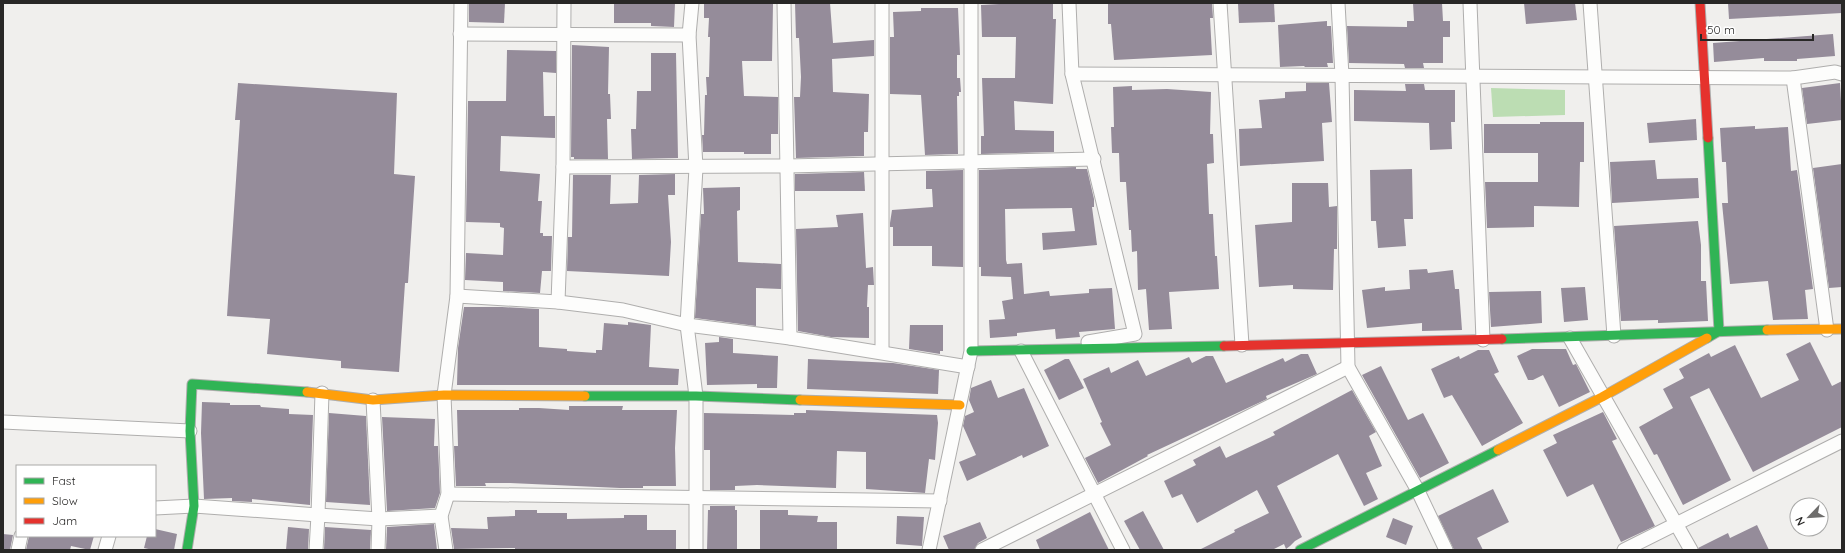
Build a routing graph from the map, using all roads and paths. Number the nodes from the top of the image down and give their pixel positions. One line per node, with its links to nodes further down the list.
1 (461, 3): 13 (street)
2 (564, 3): 14 (street)
3 (692, 3): 15 (street)
4 (784, 3): 27 (street)
5 (882, 3): 26 (street)
6 (971, 3): 25 (street)
7 (1069, 3): 16 (street)
8 (1220, 3): 18 (street)
9 (1338, 3): 19 (street)
10 (1470, 3): 20 (street)
11 (1590, 3): 21 (street)
12 (1700, 3): 22 (street)
13 (460, 34): 14 (street); 30 (street)
14 (563, 35): 15 (street); 28 (street)
15 (689, 35): 29 (street)
16 (1072, 74): 18 (street); 24 (street)
17 (1842, 74): 23 (street)
18 (1225, 75): 19 (street); 41 (street)
19 (1342, 76): 20 (street); 40 (street)
20 (1473, 76): 21 (street); 39 (street)
21 (1596, 77): 22 (street); 36 (street)
22 (1704, 77): 23 (street); 35 (street)
23 (1793, 78): 34 (street)
24 (1094, 159): 25 (street); 42 (street)
25 (971, 163): 26 (street); 43 (street)
26 (882, 165): 27 (street); 45 (street)
27 (787, 166): 29 (street); 37 (street)
28 (563, 167): 29 (street); 31 (street)
29 (696, 168): 32 (street)
30 (457, 296): 31 (street); 49 (street)
31 (558, 302): 32 (street)
32 (687, 325): 37 (street); 50 (street)
33 (1842, 329): 34 (street)
34 (1827, 330): 35 (street)
35 (1719, 331): 36 (street); 51 (street)
36 (1614, 336): 38 (street)
37 (790, 338): 45 (street)
38 (1570, 338): 39 (street); 51 (street)
39 (1482, 340): 40 (street)
40 (1348, 343): 41 (street); 47 (street)
41 (1242, 345): 42 (street)
42 (1051, 349): 44 (street)
43 (971, 351): 44 (street); 46 (street)
44 (1021, 351): 59 (street)
45 (882, 352): 46 (street)
46 (968, 367): 53 (street)
47 (1348, 367): 57 (street); 59 (street)
48 (322, 393): 52 (street); 55 (street); 64 (street)
49 (444, 395): 50 (street); 52 (street); 58 (street)
50 (696, 396): 53 (street); 60 (street)
51 (1602, 397): 57 (street); 67 (street)
52 (373, 400): 66 (street)
53 (960, 405): 61 (street)
54 (3, 422): 55 (street)
55 (190, 431): 62 (street)
56 (1842, 442): 67 (street)
57 (1418, 489): 80 (street); 81 (street)
58 (448, 494): 60 (street); 65 (street)
59 (1094, 494): 78 (street); 79 (street)
60 (696, 499): 61 (street); 76 (street)
61 (940, 501): 77 (street)
62 (194, 506): 63 (street); 64 (street); 72 (street)
63 (156, 508)
64 (318, 515): 66 (street); 73 (street)
65 (441, 516): 66 (street); 75 (street)
66 (379, 519): 74 (street)
67 (1675, 523): 82 (street); 83 (street)
68 (21, 537): 70 (street)
69 (108, 537): 71 (street)
70 (18, 550)
71 (105, 550)
72 (187, 550)
73 (316, 550)
74 (378, 550)
75 (446, 550)
76 (696, 550)
77 (929, 550)
78 (982, 550)
79 (1123, 550)
80 (1300, 550)
81 (1446, 550)
82 (1624, 550)
83 (1691, 550)

